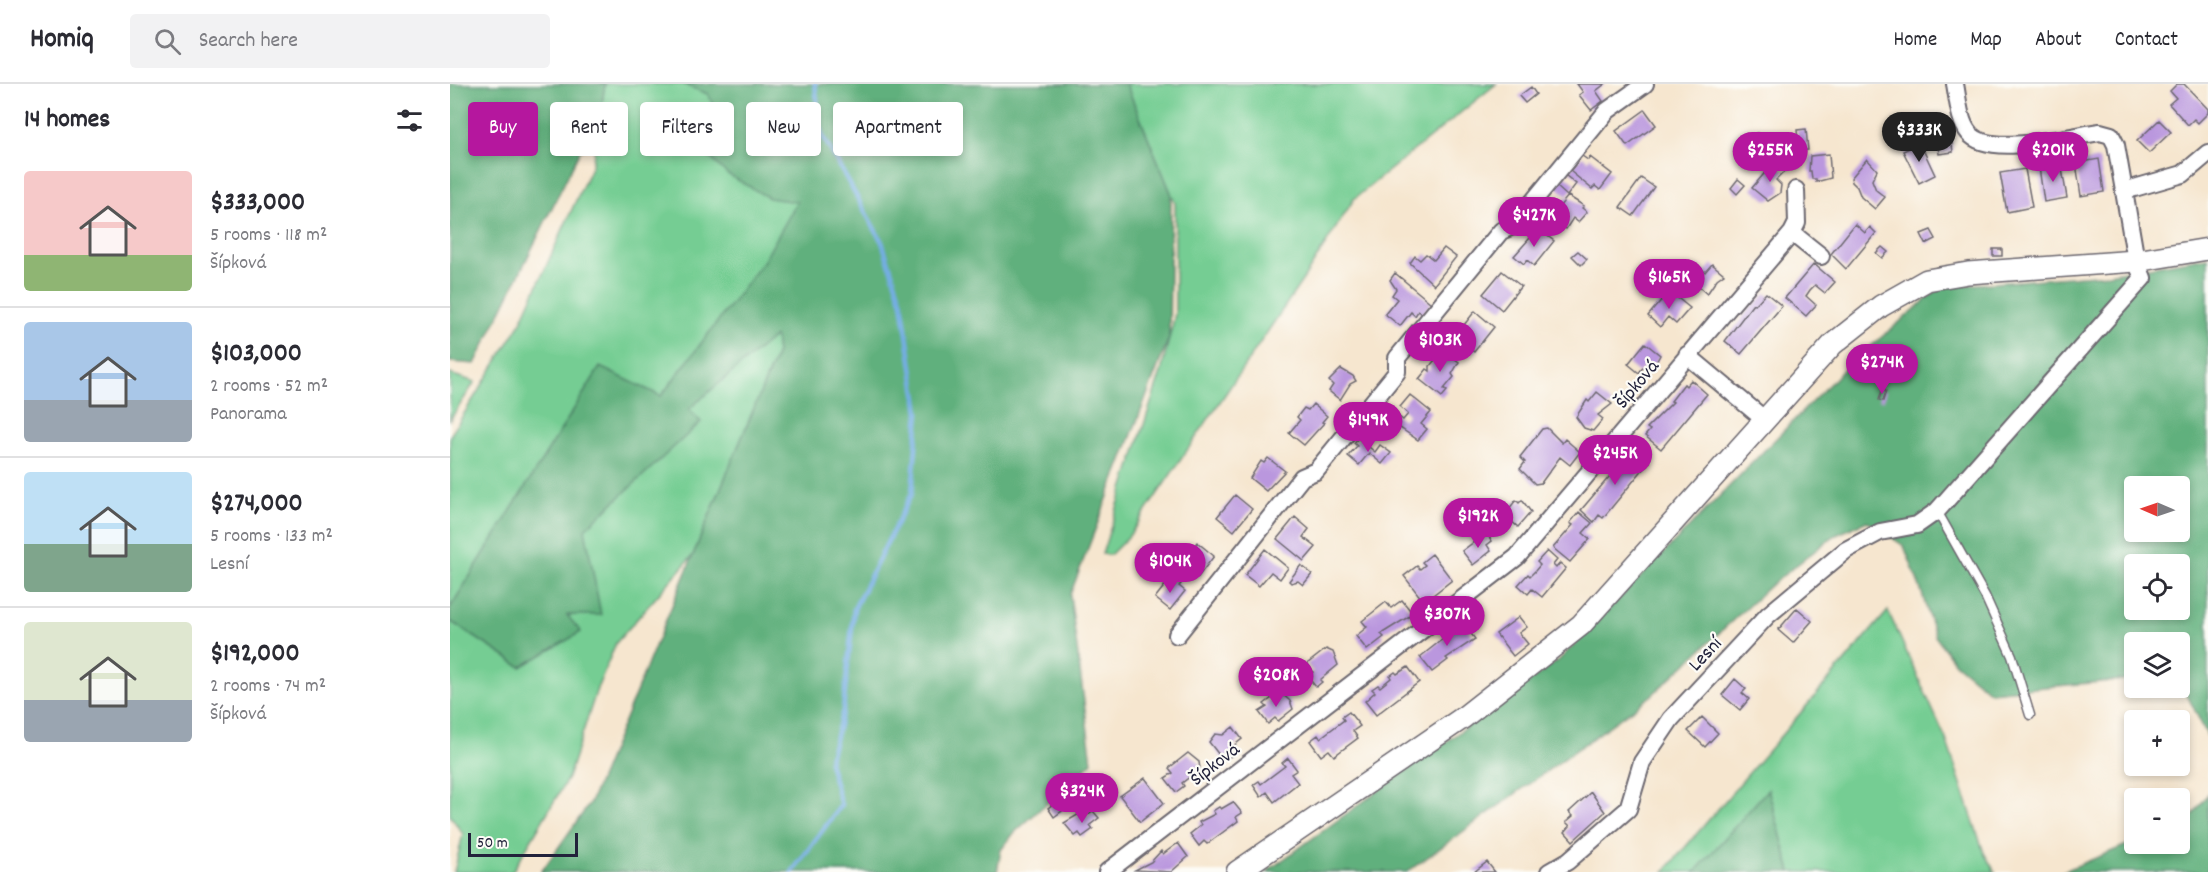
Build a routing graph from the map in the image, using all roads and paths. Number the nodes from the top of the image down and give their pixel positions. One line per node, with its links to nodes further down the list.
1 (1645, 84): 13 (street)
2 (1955, 84): 5 (street)
3 (2208, 153): 5 (street)
4 (1796, 190): 6 (street)
5 (2124, 191): 9 (street)
6 (1792, 233): 8 (street); 10 (street, Šípková)
7 (2208, 249): 9 (street)
8 (1821, 256)
9 (2136, 261): 11 (street); 12 (street, Lesní)
10 (1687, 355): 11 (street); 15 (street, Šípková)
11 (1765, 420): 16 (street)
12 (1937, 511): 14 (lane); 17 (street, Lesní)
13 (1177, 635)
14 (2030, 715)
15 (1107, 872)
16 (1237, 872)
17 (1549, 872)

